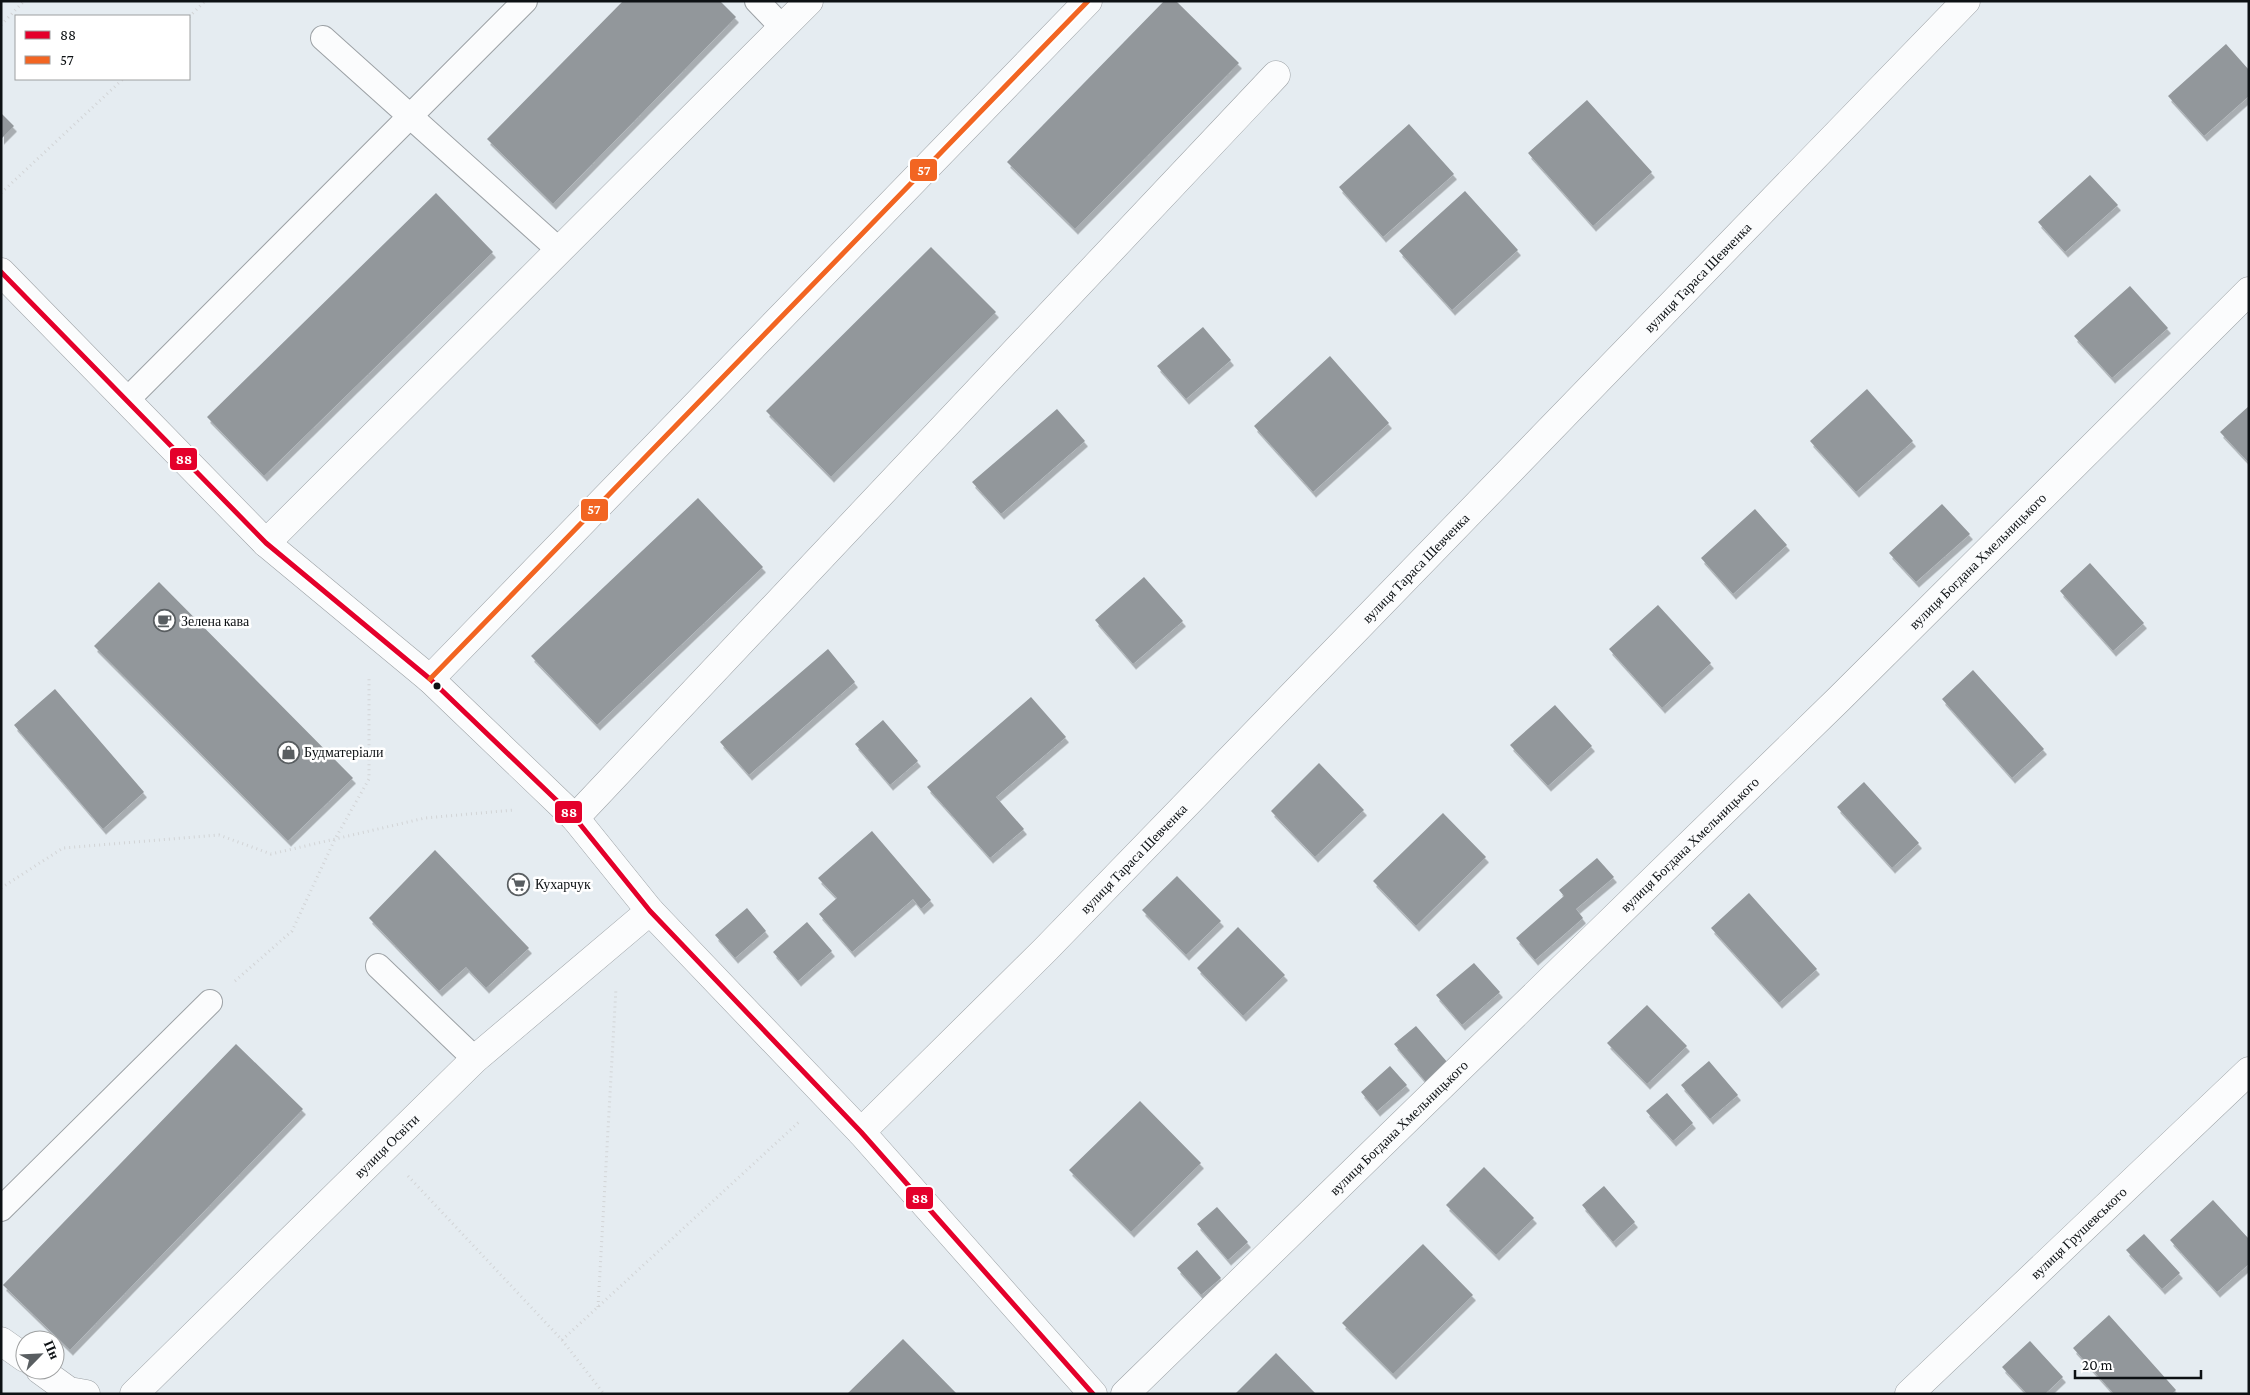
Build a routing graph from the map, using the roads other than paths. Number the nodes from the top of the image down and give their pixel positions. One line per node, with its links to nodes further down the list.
1 (525, 1): 9 (lane)
2 (757, 1): 6 (lane)
3 (809, 1): 6 (street)
4 (1088, 1): 15 (street)
5 (1966, 1): 22 (street, вулиця Тараса Шевченка)
6 (782, 28): 10 (street)
7 (323, 38): 9 (lane)
8 (1276, 75): 16 (street)
9 (411, 116): 10 (lane); 13 (lane)
10 (559, 250): 14 (street)
11 (1, 272): 13 (street)
12 (2249, 291): 30 (street, вулиця Богдана Хмельницького)
13 (126, 401): 14 (street)
14 (266, 543): 15 (street)
15 (430, 679): 16 (street)
16 (568, 812): 17 (street)
17 (650, 910): 20 (street, вулиця Освіти); 22 (street)
18 (378, 966): 20 (lane)
19 (210, 1002): 23 (lane)
20 (475, 1059): 28 (street, вулиця Освіти)
21 (2249, 1071): 31 (street, вулиця Грушевського)
22 (861, 1132): 29 (street)
23 (1, 1209)
24 (1, 1341): 25 (street)
25 (15, 1351)
26 (53, 1380): 27 (street)
27 (86, 1394)
28 (134, 1394)
29 (1093, 1394)
30 (1125, 1394)
31 (1909, 1394)

